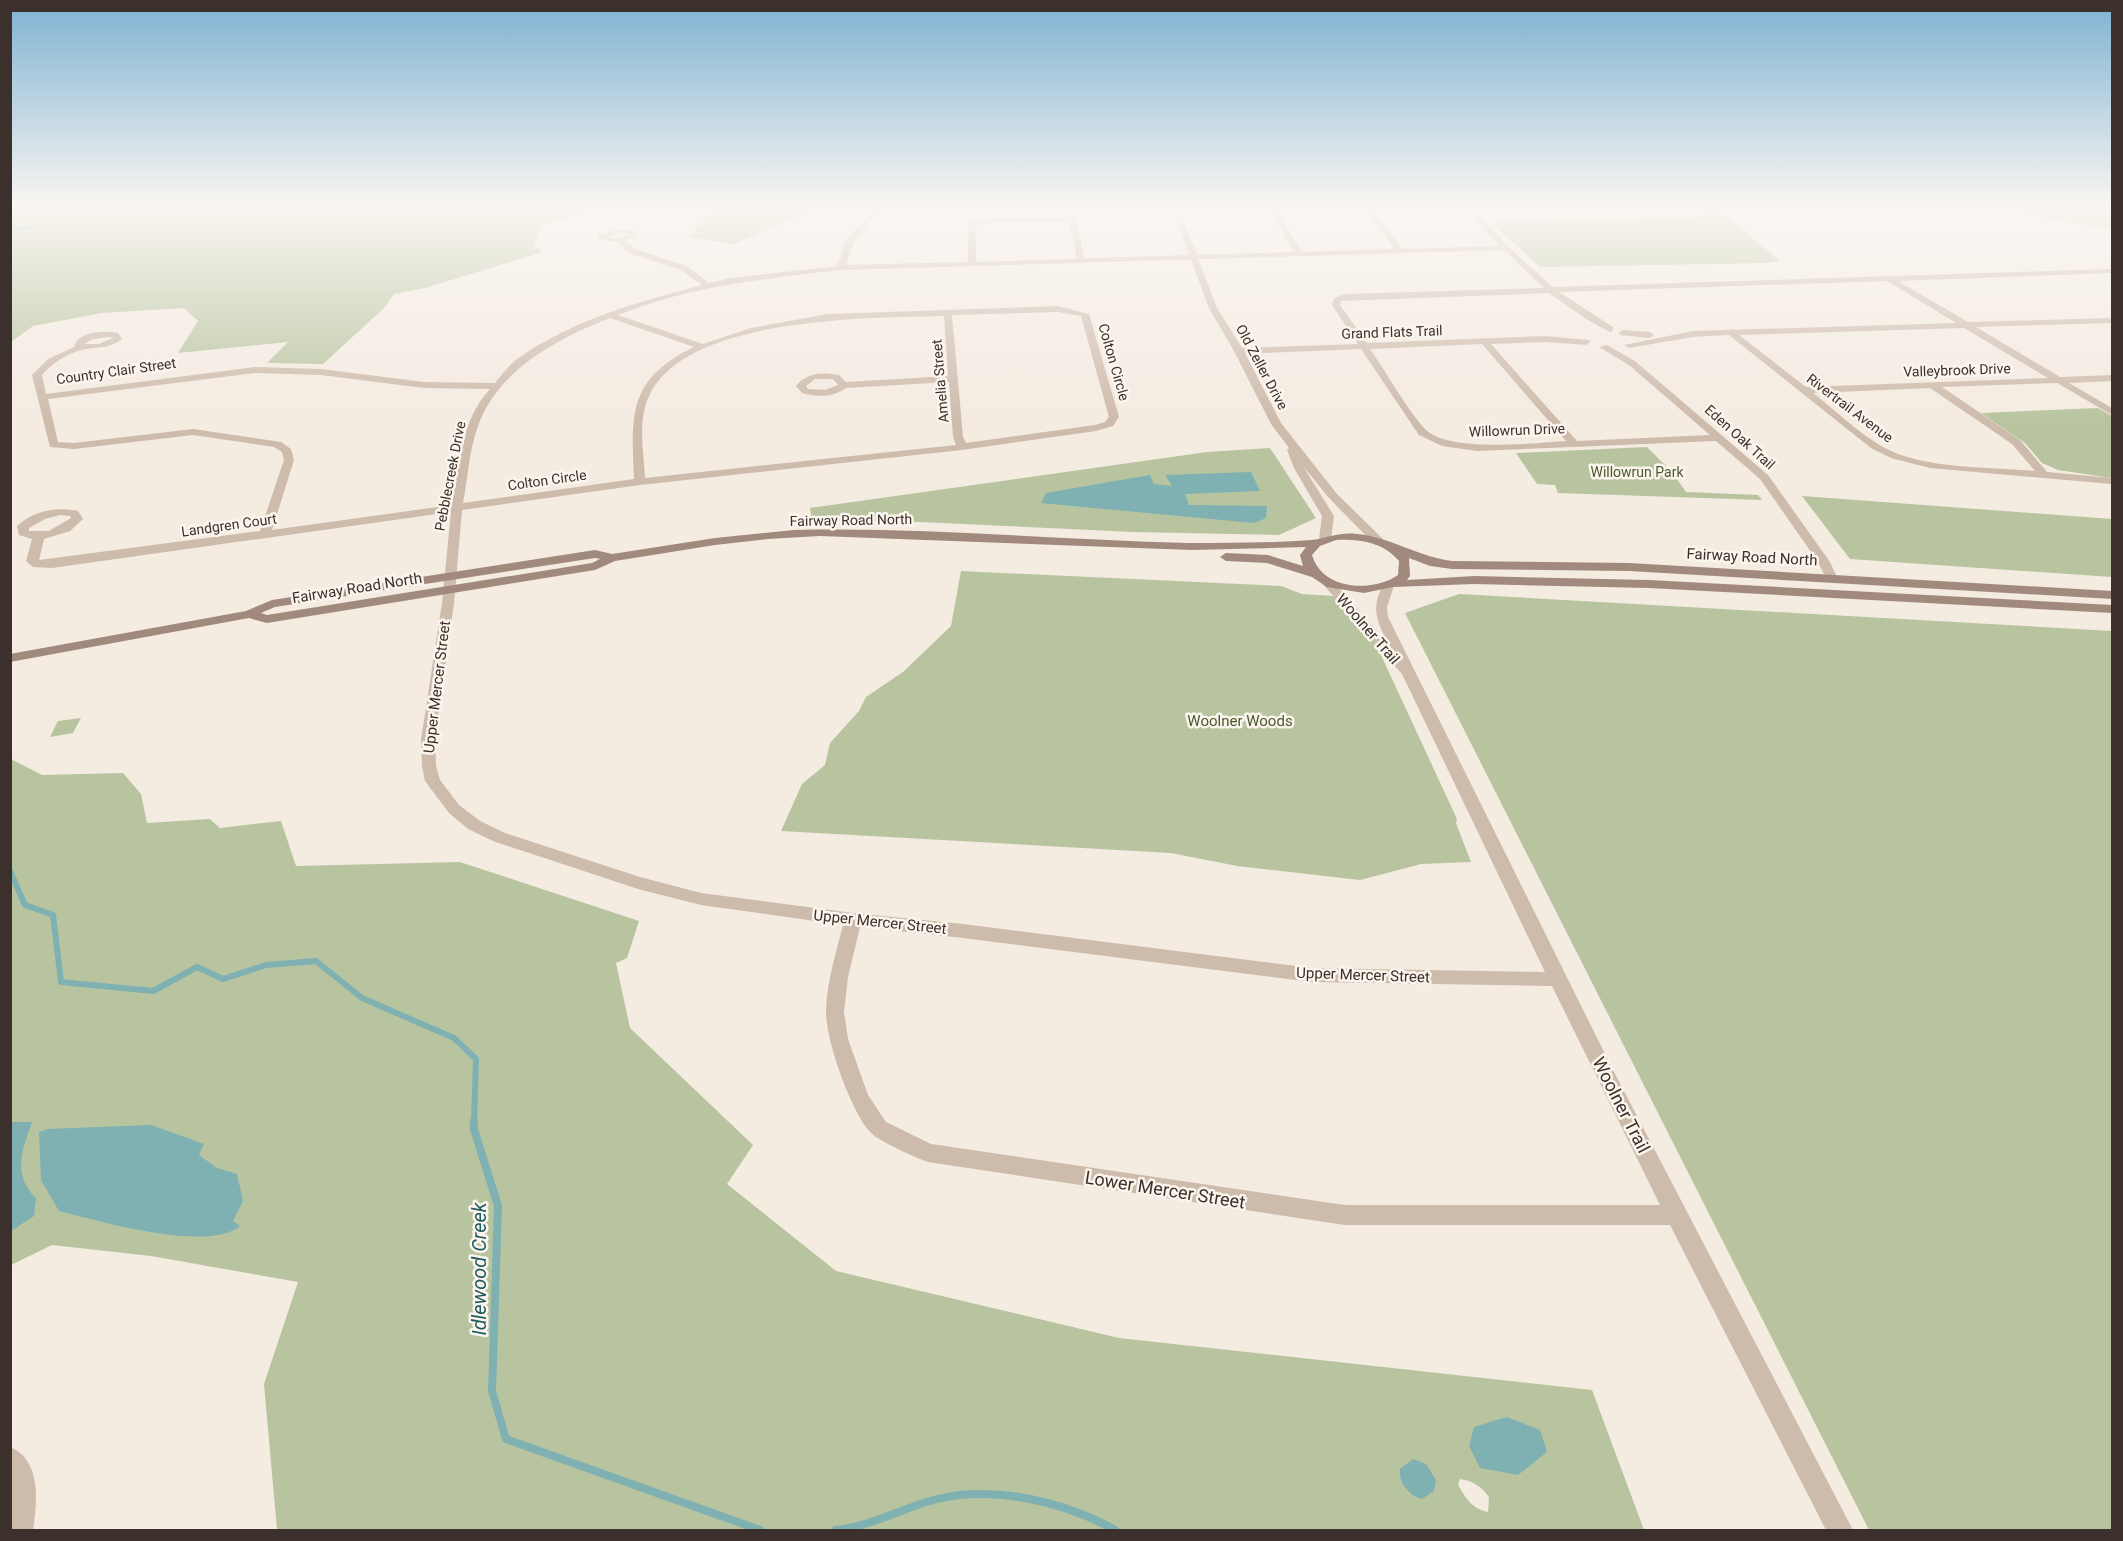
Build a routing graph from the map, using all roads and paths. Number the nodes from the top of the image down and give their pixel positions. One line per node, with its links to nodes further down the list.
1 (698, 278): 7 (street)
2 (744, 278): 7 (street, Pebblecreek Drive)
3 (1201, 278): 27 (street, Old Zeller Drive)
4 (1537, 278): 8 (street)
5 (1919, 278): 6 (street)
6 (1889, 279): 8 (street); 13 (street)
7 (706, 284): 11 (street, Pebblecreek Drive)
8 (1551, 290): 10 (street); 22 (street)
9 (948, 313): 24 (street, Colton Circle); 30 (street, Amelia Street); 41 (street, Colton Circle)
10 (1580, 314): 14 (street); 15 (street)
11 (610, 315): 24 (street); 34 (street, Pebblecreek Drive)
12 (2112, 320): 13 (street)
13 (1967, 325): 17 (street); 31 (street)
14 (1610, 329): 15 (street, Grand Flats Trail); 16 (street)
15 (1583, 330): 19 (street, Grand Flats Trail); 21 (street)
16 (1623, 333): 18 (street); 23 (street, Eden Oak Trail)
17 (1731, 333): 18 (street); 35 (street, Rivertrail Avenue)
18 (1671, 336): 23 (street)
19 (1546, 339): 20 (street, Grand Flats Trail); 21 (street, Grand Flats Trail)
20 (1485, 342): 22 (street, Grand Flats Trail); 40 (street)
21 (1586, 342): 25 (street, Grand Flats Trail)
22 (1363, 346): 27 (street, Grand Flats Trail); 40 (street, Willowrun Drive)
23 (1627, 346): 25 (street); 28 (street, Eden Oak Trail)
24 (703, 347): 43 (street, Colton Circle)
25 (1604, 347): 28 (street, Eden Oak Trail)
26 (81, 348): 36 (street)
27 (1239, 351): 39 (street, Old Zeller Drive)
28 (1632, 363): 38 (street, Eden Oak Trail)
29 (2112, 378): 31 (street, Valleybrook Drive)
30 (954, 379): 32 (street); 41 (street, Amelia Street)
31 (2059, 380): 33 (street, Valleybrook Drive); 37 (street)
32 (843, 385)
33 (1932, 385): 35 (street, Valleybrook Drive); 42 (street)
34 (495, 386): 36 (street, Country Clair Street); 45 (street, Pebblecreek Drive)
35 (1803, 390): 42 (street, Rivertrail Avenue)
36 (42, 397): 47 (street, Country Clair Street)
37 (2112, 412)
38 (1719, 438): 40 (street, Willowrun Drive); 53 (street, Eden Oak Trail)
39 (1287, 439): 48 (street, Old Zeller Drive); 49 (street, Old Zeller Drive)
40 (1574, 444)
41 (962, 447): 43 (street, Colton Circle)
42 (2042, 473): 44 (street, Rivertrail Avenue)
43 (640, 482): 45 (street, Colton Circle)
44 (2112, 482)
45 (457, 507): 47 (street, Landgren Court); 55 (street, Pebblecreek Drive)
46 (39, 535): 47 (street, Landgren Court)
47 (265, 535)
48 (1320, 541): 49 (main road, Fairway Road North); 50 (main road, Fairway Road North); 52 (main road)
49 (1379, 542): 51 (main road, Fairway Road North)
50 (1056, 543): 52 (main road, Fairway Road North); 55 (main road, Fairway Road North)
51 (1392, 548): 53 (main road, Fairway Road North); 56 (main road)
52 (1315, 574): 54 (main road, Fairway Road North)
53 (1832, 577): 57 (main road, Fairway Road North)
54 (1327, 582): 56 (main road); 60 (street, Woolner Trail)
55 (450, 584): 59 (main road, Fairway Road North); 61 (street, Upper Mercer Street)
56 (1391, 585): 58 (main road); 60 (street, Woolner Trail)
57 (2112, 595)
58 (2112, 609)
59 (10, 658)
60 (1410, 676): 62 (street, Woolner Trail)
61 (853, 920): 62 (street, Upper Mercer Street); 63 (street, Lower Mercer Street)
62 (1558, 979): 63 (street, Woolner Trail)
63 (1677, 1215): 66 (street, Woolner Trail)
64 (10, 1459): 65 (street)
65 (20, 1530)
66 (1840, 1530)

